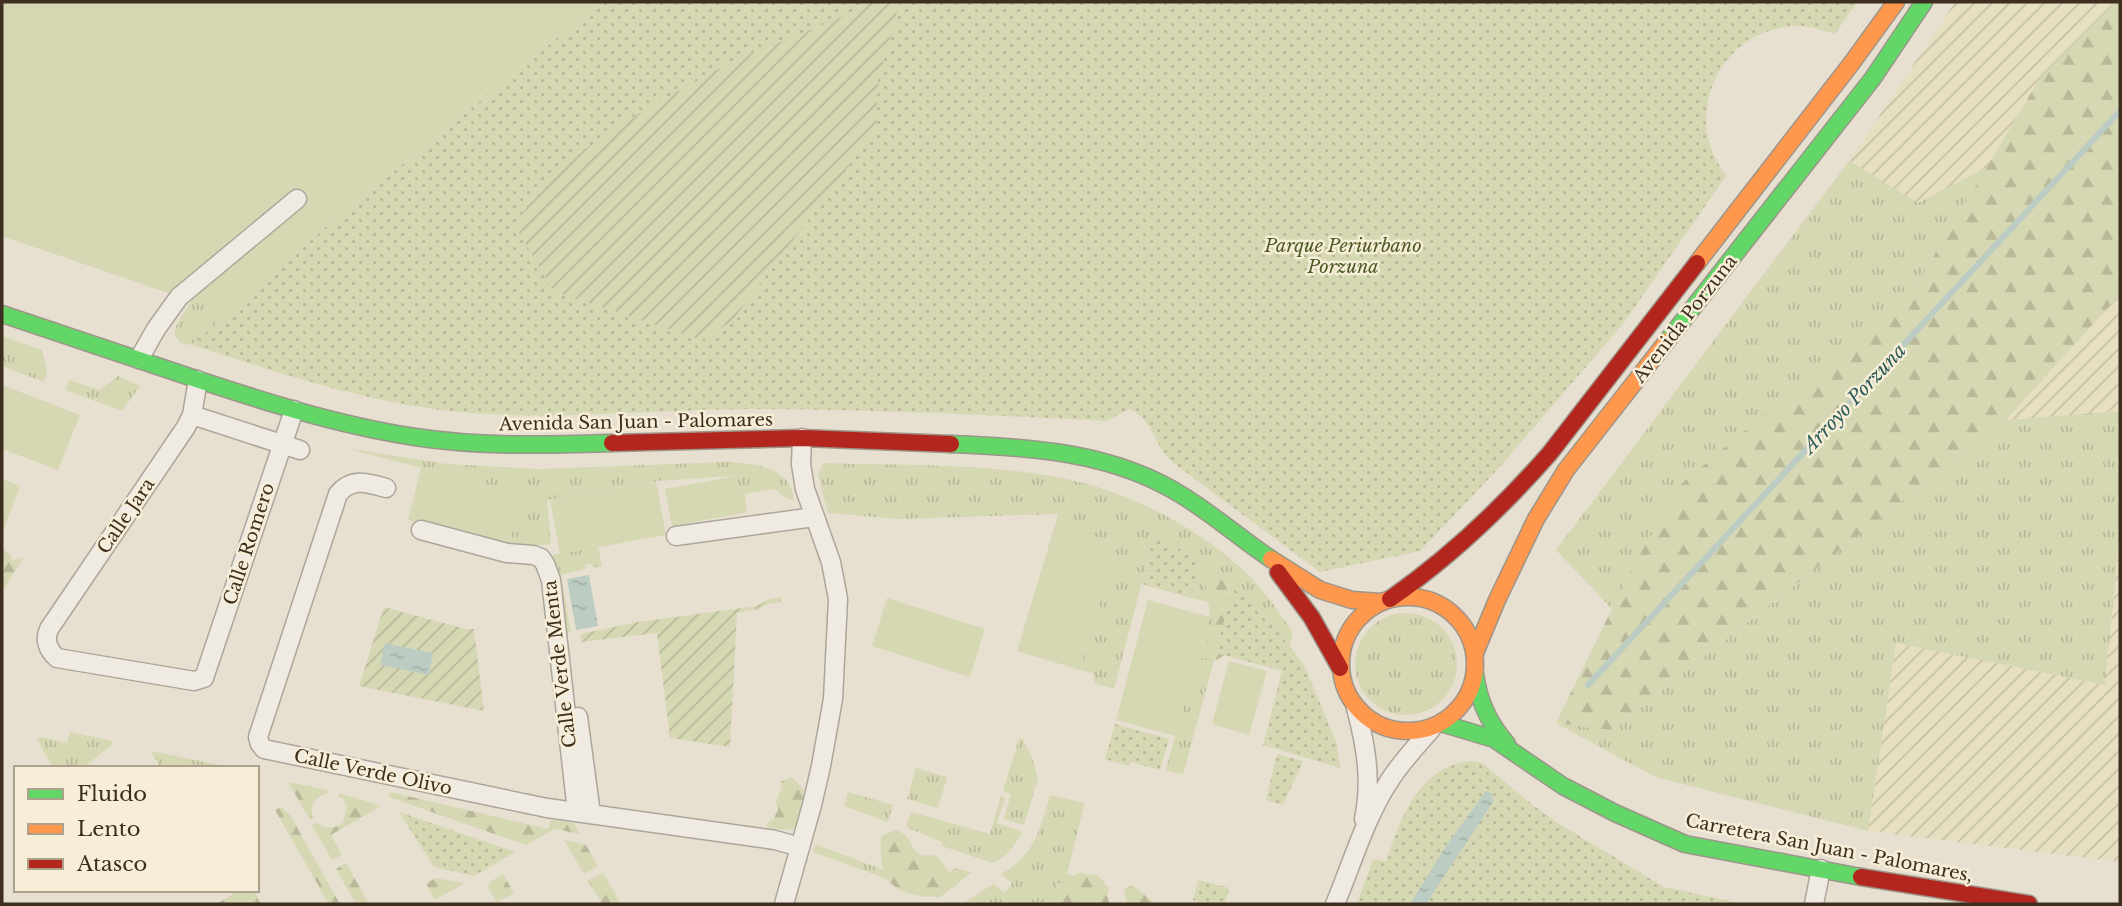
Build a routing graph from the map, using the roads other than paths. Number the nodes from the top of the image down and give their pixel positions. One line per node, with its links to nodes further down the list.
1 (1896, 2): 16 (street, Avenida Porzuna)
2 (1924, 2): 18 (street, Avenida Porzuna)
3 (298, 199): 5 (street)
4 (2, 314): 5 (street, Avenida San Juan - Palomares)
5 (139, 359): 6 (street, Avenida San Juan - Palomares)
6 (198, 380): 7 (street, Avenida San Juan - Palomares); 8 (street, Calle Jara)
7 (294, 410): 9 (street, Avenida San Juan - Palomares); 10 (street, Calle Romero)
8 (192, 415): 10 (street); 21 (street, Calle Jara)
9 (802, 438): 12 (street); 15 (street, Avenida San Juan - Palomares)
10 (291, 447): 21 (street, Calle Romero)
11 (386, 488): 25 (street, Calle Verde Olivo)
12 (814, 517): 14 (street); 27 (street)
13 (421, 530): 25 (street, Calle Verde Menta)
14 (676, 536)
15 (1262, 553): 16 (street); 19 (street)
16 (1385, 601): 18 (street); 19 (street)
17 (570, 648): 25 (street, Calle Verde Menta)
18 (1475, 653): 20 (street)
19 (1340, 668): 22 (street)
20 (1475, 674): 23 (street); 24 (street)
21 (204, 678)
22 (1356, 708): 23 (street); 26 (street)
23 (1437, 726): 24 (street); 26 (street)
24 (1517, 755): 28 (street, Carretera San Juan - Palomares,)
25 (584, 813): 27 (street, Calle Verde Olivo)
26 (1359, 843): 30 (street)
27 (800, 846): 29 (street)
28 (1821, 869): 31 (street); 32 (street, Carretera San Juan - Palomares,)
29 (783, 904)
30 (1335, 904)
31 (1814, 904)
32 (2029, 904)

